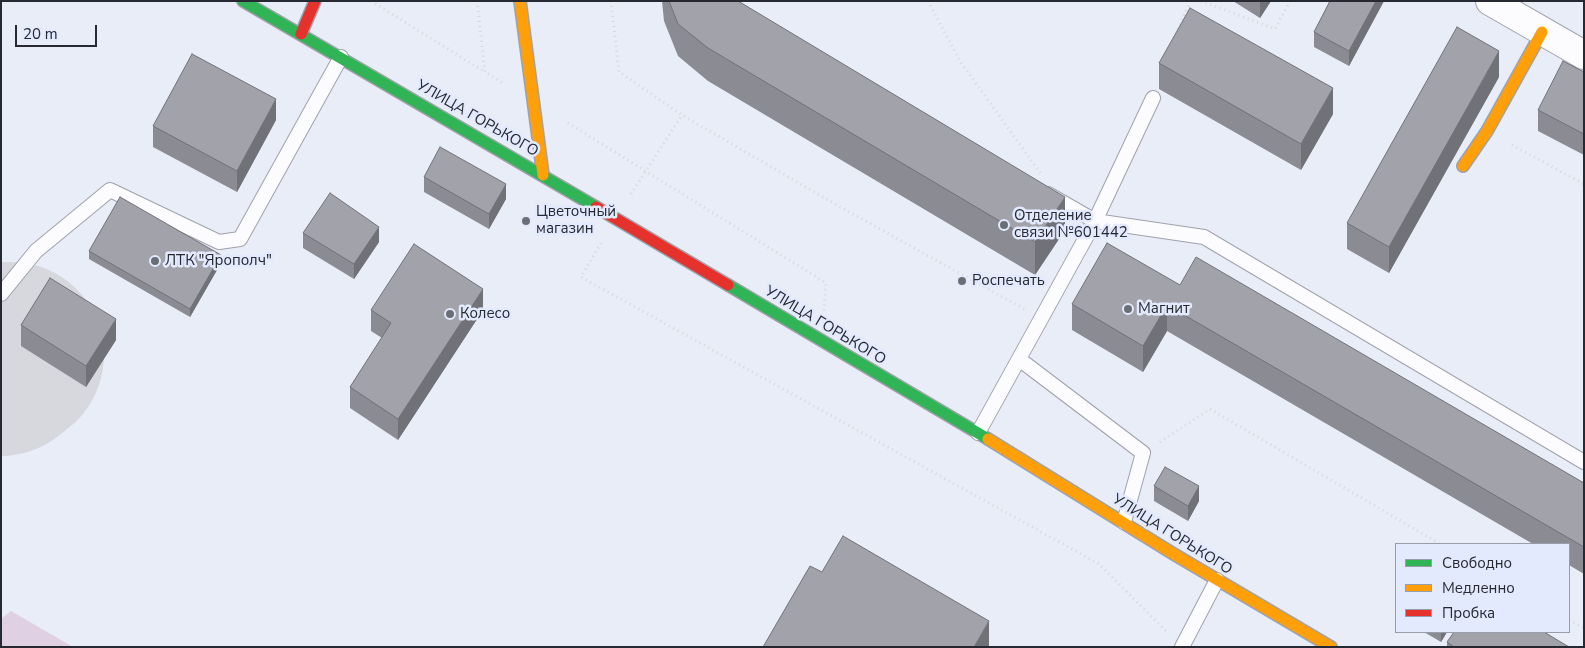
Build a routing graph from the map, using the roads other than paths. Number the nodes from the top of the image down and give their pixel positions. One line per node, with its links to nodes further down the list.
1 (243, 1): 6 (main road, УЛИЦА ГОРЬКОГО)
2 (315, 1): 6 (main road)
3 (520, 1): 11 (main road)
4 (1490, 1): 5 (street)
5 (1542, 32): 7 (street); 10 (main road)
6 (301, 34): 8 (main road, УЛИЦА ГОРЬКОГО)
7 (1584, 55)
8 (341, 57): 11 (main road, УЛИЦА ГОРЬКОГО); 14 (lane)
9 (1153, 98): 13 (lane)
10 (1463, 166)
11 (543, 175): 16 (main road, УЛИЦА ГОРЬКОГО)
12 (1036, 187): 13 (lane)
13 (1095, 221): 15 (lane); 17 (lane)
14 (1, 294)
15 (1019, 359): 16 (lane); 18 (lane)
16 (978, 433): 18 (main road, УЛИЦА ГОРЬКОГО)
17 (1584, 462)
18 (1124, 522): 19 (main road, УЛИЦА ГОРЬКОГО)
19 (1217, 580): 20 (lane); 21 (main road, УЛИЦА ГОРЬКОГО)
20 (1182, 646)
21 (1331, 647)

